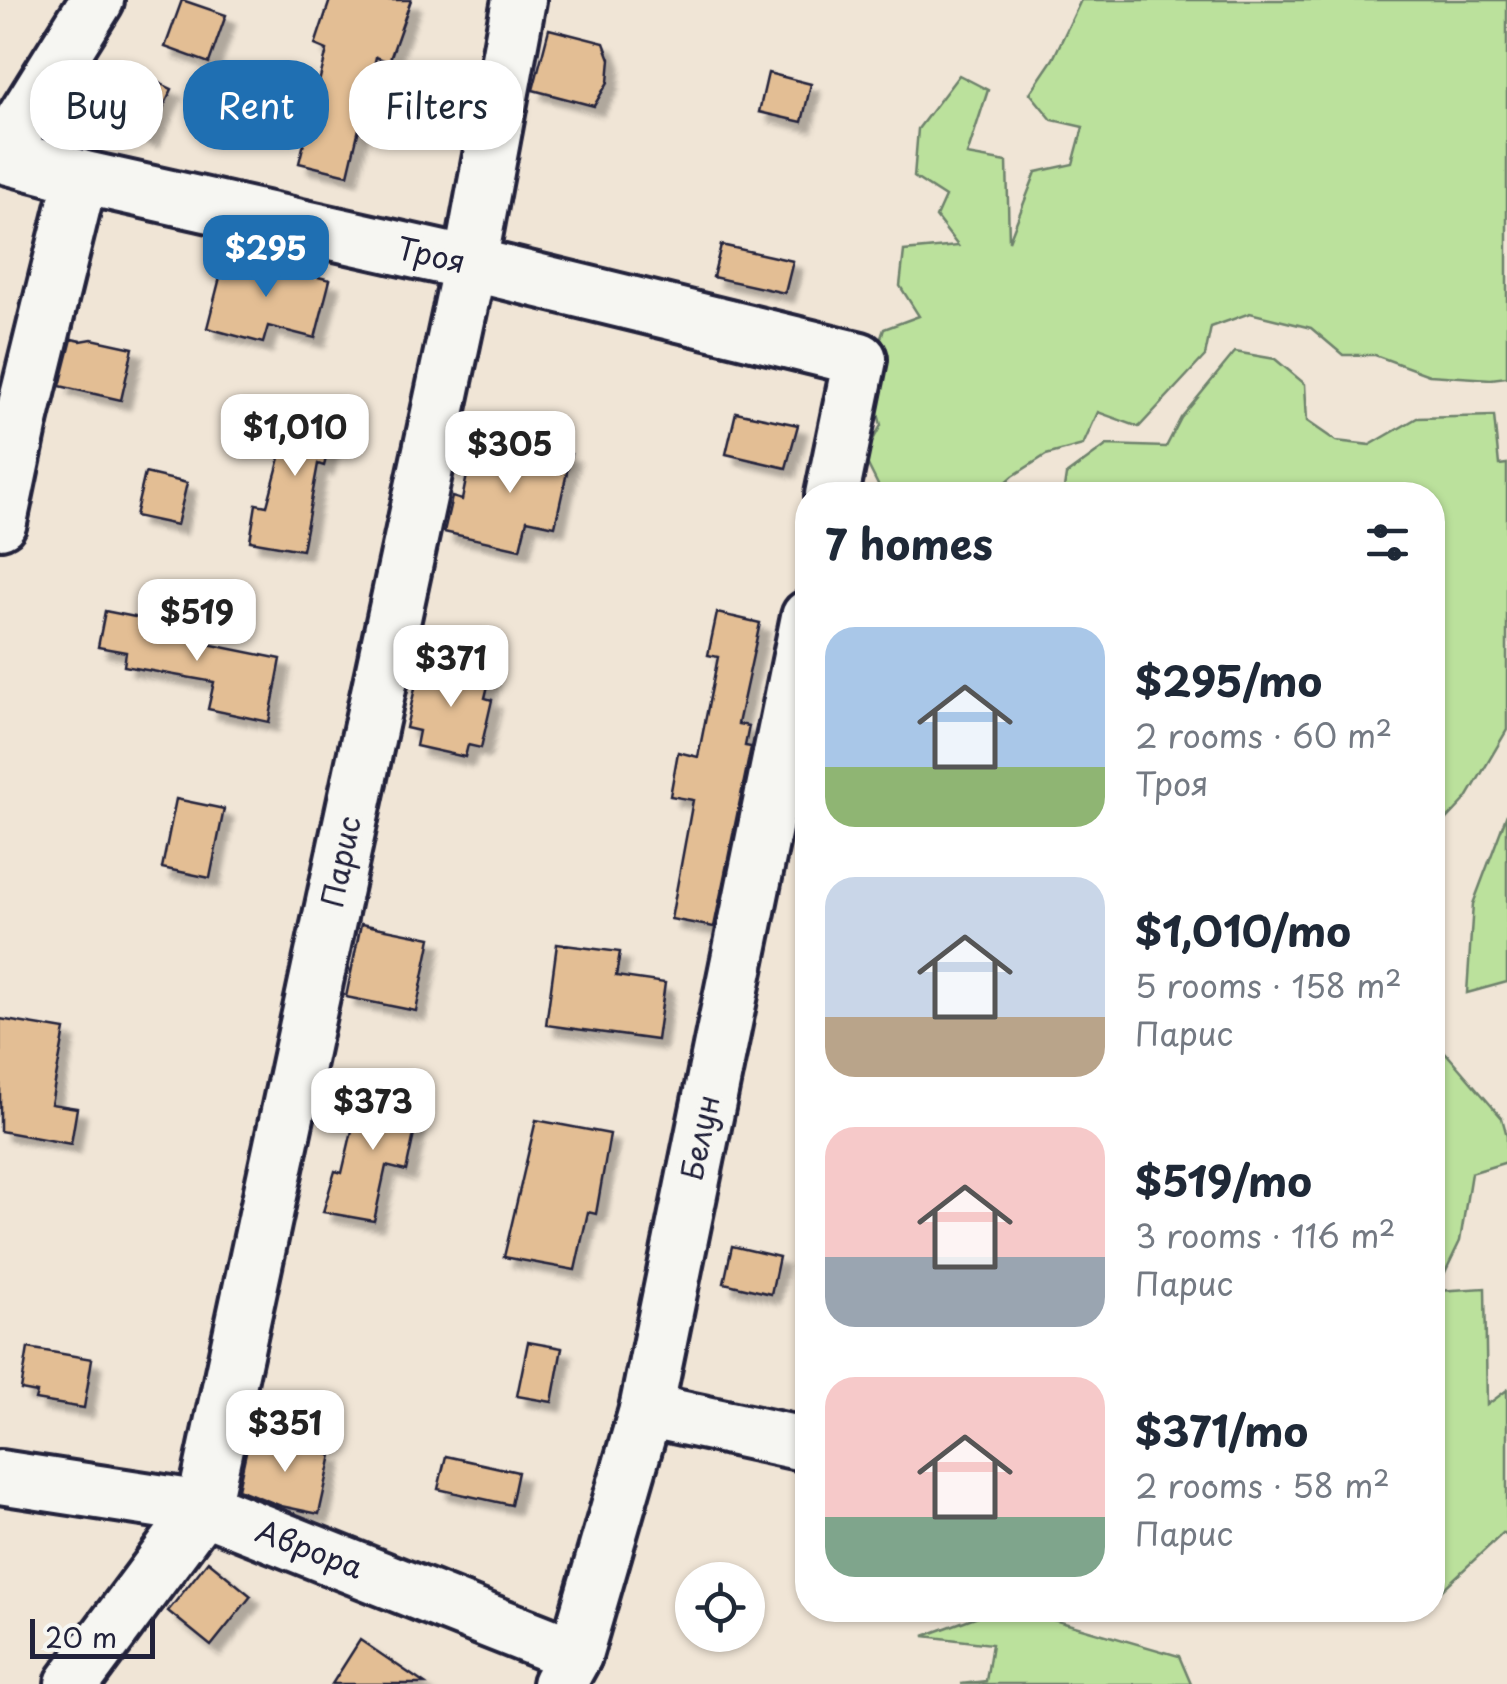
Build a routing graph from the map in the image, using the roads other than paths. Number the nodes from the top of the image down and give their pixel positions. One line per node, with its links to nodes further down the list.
1 (97, 0): 3 (street)
2 (519, 0): 5 (street, Парис)
3 (1, 156): 4 (street, Троя)
4 (81, 177): 5 (street, Троя); 7 (street)
5 (470, 264): 6 (street, Троя); 12 (street, Парис)
6 (835, 482)
7 (0, 522)
8 (795, 681): 9 (street, Белун)
9 (646, 1410): 10 (street); 13 (street, Белун)
10 (795, 1442)
11 (0, 1477): 12 (street, Аврора)
12 (203, 1508): 13 (street, Аврора); 14 (street, Парис)
13 (567, 1669)
14 (72, 1684)

